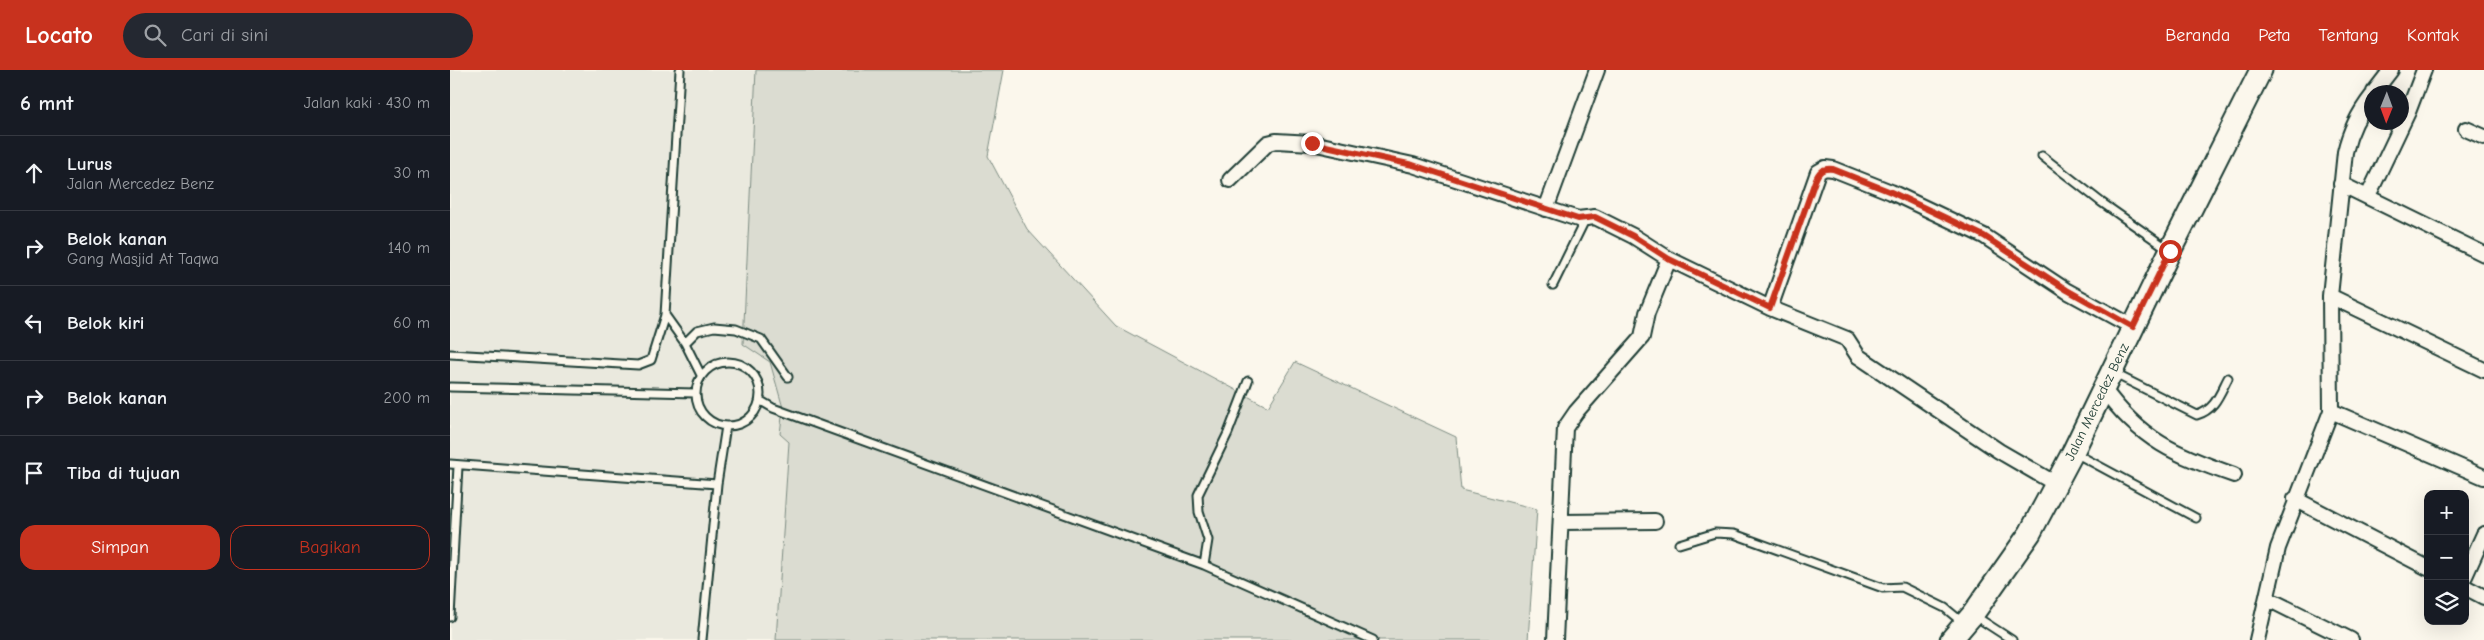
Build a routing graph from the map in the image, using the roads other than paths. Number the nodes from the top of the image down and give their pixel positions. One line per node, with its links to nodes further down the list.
1 (680, 70): 22 (lane)
2 (1597, 70): 14 (street)
3 (2261, 70): 16 (main road, Jalan Mercedez Benz)
4 (2391, 70): 6 (street)
5 (2424, 70): 13 (street)
6 (2379, 85)
7 (2364, 106): 12 (street)
8 (2466, 129): 9 (street)
9 (2484, 138)
10 (2042, 156): 16 (lane)
11 (1230, 180): 14 (street)
12 (2341, 184): 13 (street); 20 (street)
13 (2368, 196): 17 (street)
14 (1546, 209): 15 (street)
15 (1587, 216): 18 (street); 19 (lane)
16 (2170, 251): 23 (main road, Jalan Mercedez Benz)
17 (2484, 254)
18 (1669, 259): 21 (street); 46 (street)
19 (1553, 285)
20 (2330, 296): 26 (street); 35 (street)
21 (1770, 308): 23 (street); 42 (street)
22 (665, 315): 24 (lane); 25 (lane)
23 (2133, 327): 30 (main road, Jalan Mercedez Benz)
24 (685, 343): 27 (lane); 28 (lane)
25 (450, 354)
26 (2484, 370)
27 (701, 375): 33 (lane); 34 (lane)
28 (788, 377)
29 (2228, 378): 30 (lane)
30 (2107, 380): 37 (main road, Jalan Mercedez Benz); 39 (street)
31 (1248, 381): 49 (lane)
32 (450, 387): 33 (lane)
33 (695, 393): 36 (lane)
34 (760, 401): 36 (lane); 49 (lane)
35 (2331, 411): 40 (street); 43 (street)
36 (726, 426): 41 (lane)
37 (2073, 452): 42 (main road, Jalan Mercedez Benz); 44 (lane)
38 (454, 465): 41 (lane); 55 (lane)
39 (2234, 475)
40 (2484, 478)
41 (717, 484): 57 (lane)
42 (2056, 484): 56 (main road, Jalan Mercedez Benz)
43 (2296, 499): 50 (street); 54 (street)
44 (2196, 518)
45 (1655, 521): 46 (street)
46 (1562, 522): 59 (street)
47 (2484, 534): 51 (street)
48 (1679, 544): 56 (lane)
49 (1204, 565): 58 (lane)
50 (2424, 566)
51 (2469, 567)
52 (2469, 589): 53 (street)
53 (2484, 597)
54 (2268, 599): 61 (street); 62 (street)
55 (450, 617)
56 (1963, 626): 60 (lane)
57 (702, 640)
58 (1373, 640)
59 (1555, 640)
60 (2012, 640)
61 (2257, 640)
62 (2351, 640)

